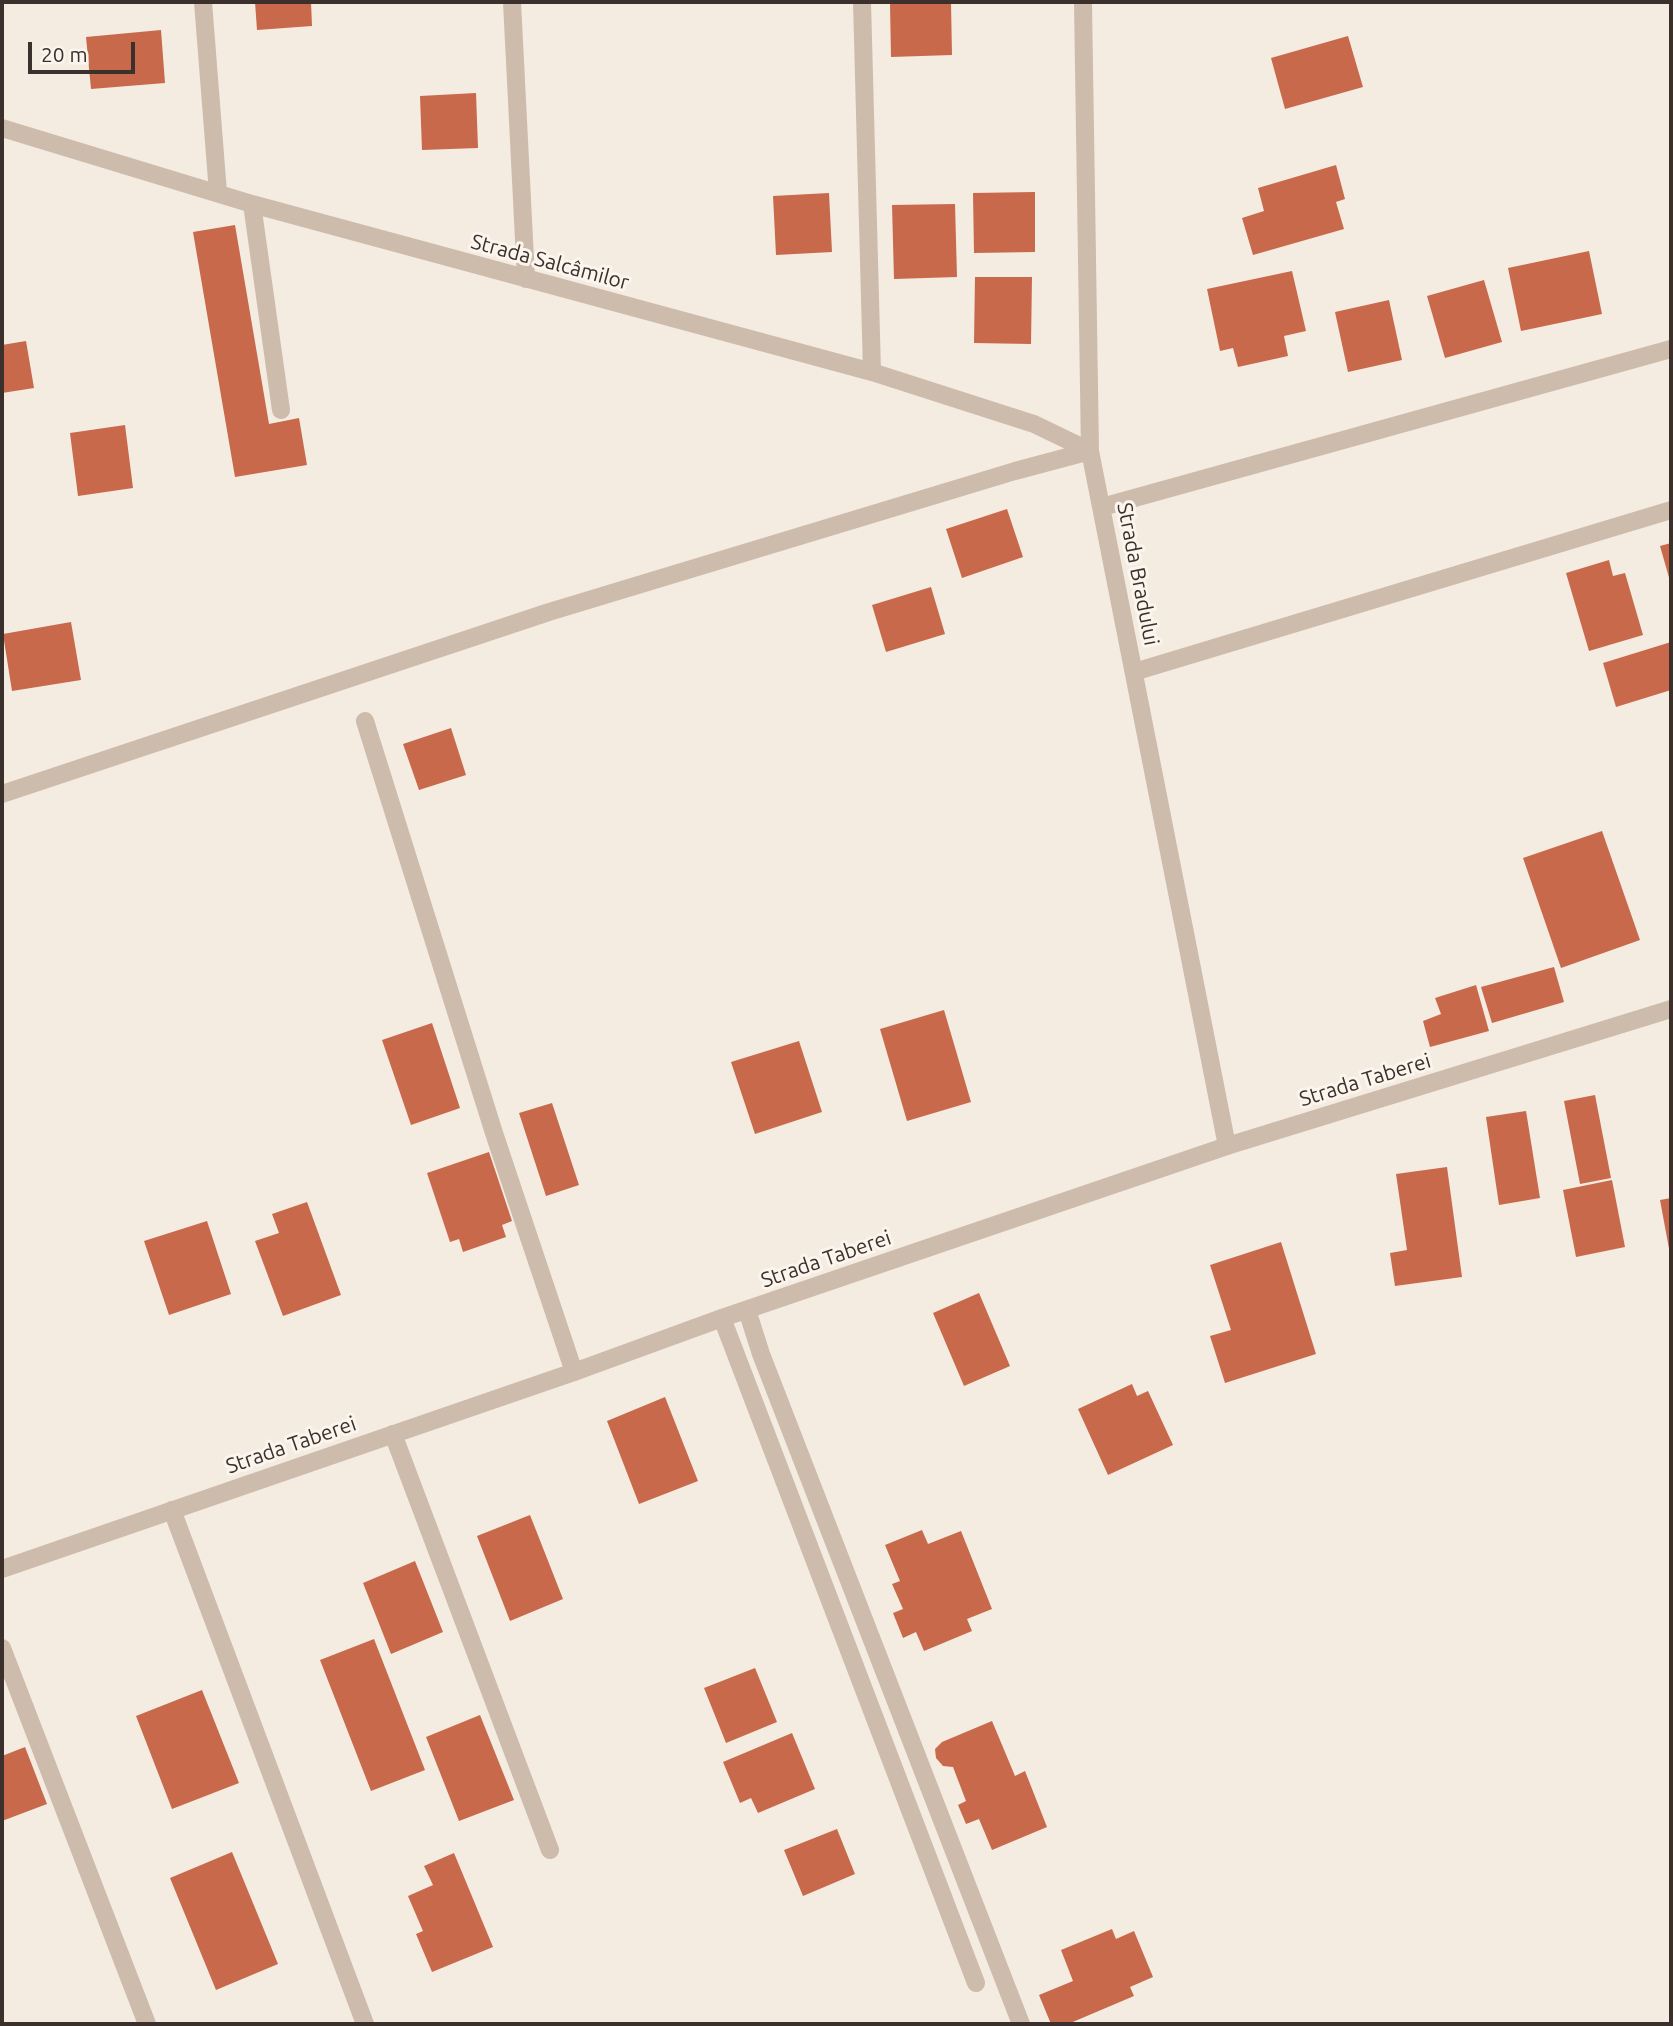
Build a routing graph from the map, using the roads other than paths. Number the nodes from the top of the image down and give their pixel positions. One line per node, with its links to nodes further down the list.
1 (204, 2): 6 (street)
2 (512, 2): 8 (street)
3 (862, 2): 10 (street)
4 (1083, 2): 12 (street, Strada Bradului)
5 (2, 128): 6 (street, Strada Salcâmilor)
6 (218, 193): 7 (street, Strada Salcâmilor)
7 (252, 204): 8 (street, Strada Salcâmilor); 11 (street)
8 (526, 279): 10 (street, Strada Salcâmilor)
9 (1671, 349): 13 (street)
10 (872, 372): 12 (street, Strada Salcâmilor)
11 (281, 410)
12 (1090, 450): 13 (street, Strada Bradului); 17 (street)
13 (1102, 507): 15 (street, Strada Bradului)
14 (1671, 510): 15 (street)
15 (1134, 672): 19 (street, Strada Bradului)
16 (365, 721): 22 (street)
17 (2, 794)
18 (1671, 1009): 19 (street, Strada Taberei)
19 (1227, 1146): 20 (street, Strada Taberei)
20 (747, 1310): 21 (street, Strada Taberei); 31 (street)
21 (722, 1318): 22 (street, Strada Taberei); 28 (street)
22 (574, 1372): 23 (street, Strada Taberei)
23 (393, 1434): 24 (street, Strada Taberei); 27 (street)
24 (172, 1510): 25 (street, Strada Taberei); 30 (street)
25 (2, 1569)
26 (2, 1648): 29 (street)
27 (550, 1850)
28 (976, 1983)
29 (147, 2024)
30 (365, 2024)
31 (1021, 2024)

